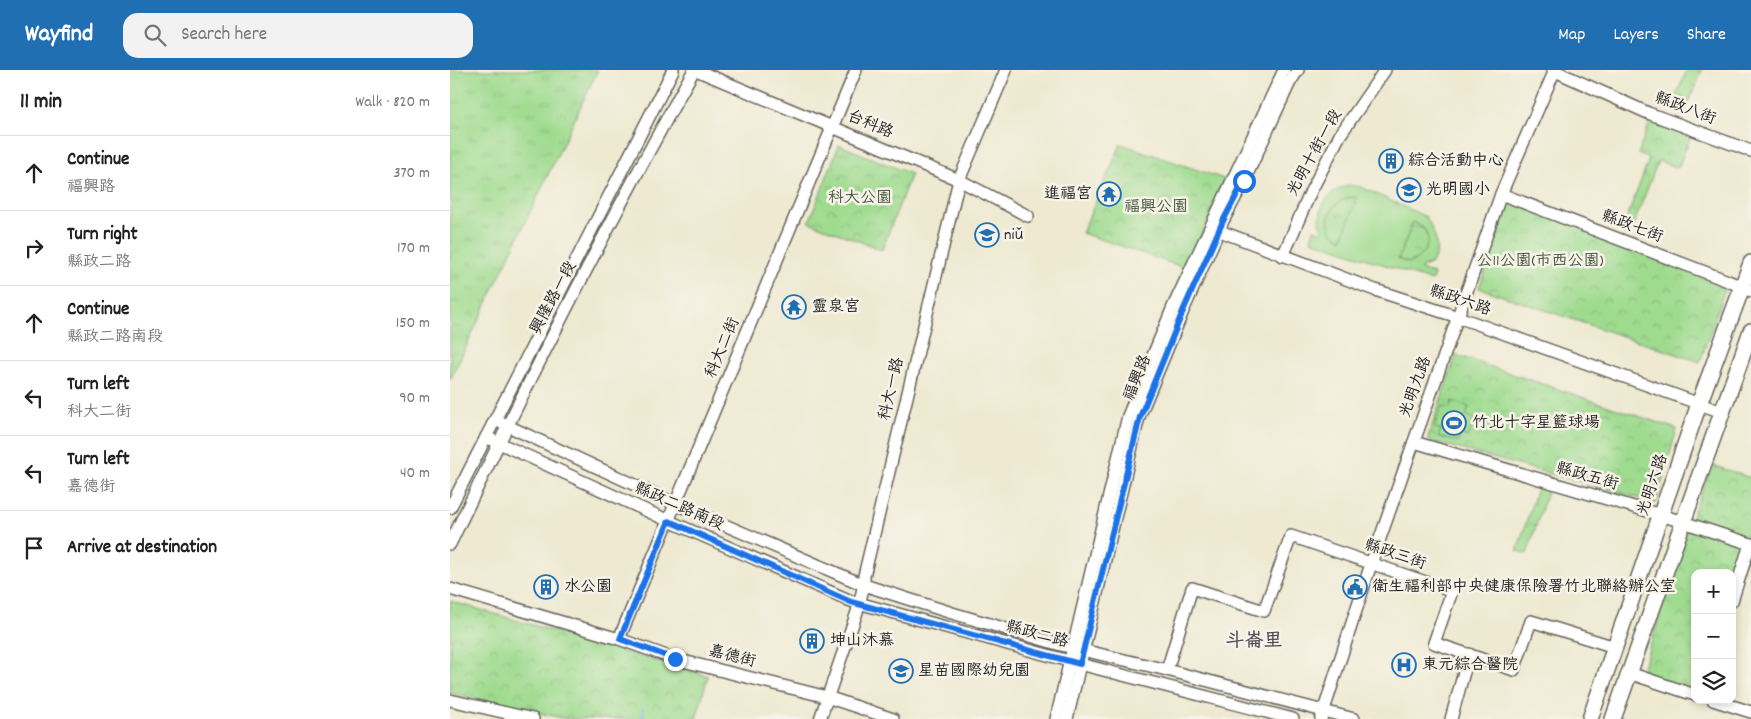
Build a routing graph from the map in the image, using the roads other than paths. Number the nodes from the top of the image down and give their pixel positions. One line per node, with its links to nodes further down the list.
1 (672, 70): 22 (street, 興隆路一段)
2 (695, 70): 9 (street, 台科路); 23 (street, 興隆路一段)
3 (856, 70): 9 (street, 科大二街)
4 (1006, 70): 11 (street, 科大一路)
5 (1284, 70): 14 (street, 福興路)
6 (1298, 70): 14 (street, 福興路)
7 (1385, 70): 15 (street, 光明十街一段)
8 (1554, 70): 10 (street, 縣政八街); 12 (street, 光明九路)
9 (833, 127): 11 (street, 台科路); 27 (street, 科大二街)
10 (1751, 151)
11 (959, 180): 13 (street, 台科路); 35 (street, 科大一路)
12 (1501, 194): 17 (street, 縣政七街); 18 (street, 光明九路)
13 (1028, 216)
14 (1215, 229): 15 (street, 縣政六路); 41 (street, 福興路)
15 (1283, 256): 18 (street, 縣政六路)
16 (1751, 263): 17 (main road, 光明六路)
17 (1746, 289): 20 (main road, 光明六路)
18 (1458, 317): 20 (street, 縣政六路); 26 (street, 光明九路)
19 (1751, 331): 21 (main road)
20 (1699, 404): 21 (street, 縣政六路); 29 (main road, 光明六路)
21 (1722, 412): 31 (main road)
22 (495, 420): 23 (street, 縣政二路南段); 24 (street, 興隆路一段)
23 (507, 427): 25 (street, 興隆路一段); 27 (street, 縣政二路南段)
24 (486, 437): 25 (street, 縣政二路南段); 28 (street, 興隆路一段)
25 (498, 442): 30 (street, 縣政二路南段); 32 (street, 興隆路一段)
26 (1414, 442): 29 (street, 縣政五街); 34 (street, 光明九路)
27 (676, 504): 30 (street, 科大二街); 35 (street, 縣政二路南段)
28 (450, 508)
29 (1661, 515): 31 (street, 縣政五街); 40 (main road, 光明六路)
30 (669, 521): 38 (street, 縣政二路南段); 39 (street, 科大二街)
31 (1682, 522): 33 (street, 縣政五街); 45 (main road)
32 (450, 544)
33 (1750, 544): 36 (street)
34 (1371, 564): 42 (street, 縣政三街); 44 (street, 縣政三街); 51 (street, 光明九路)
35 (864, 584): 38 (street, 科大一路); 41 (street, 縣政二路南段)
36 (1736, 588)
37 (450, 589): 39 (street, 嘉德街)
38 (860, 604): 43 (street, 縣政二路); 47 (street, 科大一路)
39 (620, 639): 47 (street, 嘉德街)
40 (1615, 648): 42 (street, 縣政三街); 60 (main road, 光明六路)
41 (1078, 649): 43 (street, 福興路); 44 (street, 縣政二路)
42 (1469, 654): 59 (street)
43 (1075, 663): 55 (street, 福興路); 56 (street, 福興路); 57 (street, 縣政二路)
44 (1167, 670): 51 (street, 縣政二路)
45 (1630, 673): 46 (street); 61 (main road)
46 (1691, 693)
47 (827, 697): 53 (street, 科大一路); 54 (street, 嘉德街)
48 (450, 700): 52 (street)
49 (1726, 704): 50 (street)
50 (1751, 712)
51 (1322, 715): 58 (street, 縣政二路)
52 (533, 719)
53 (820, 719)
54 (893, 719)
55 (1056, 719)
56 (1066, 719)
57 (1293, 719)
58 (1354, 719)
59 (1451, 719)
60 (1590, 719)
61 (1613, 719)

